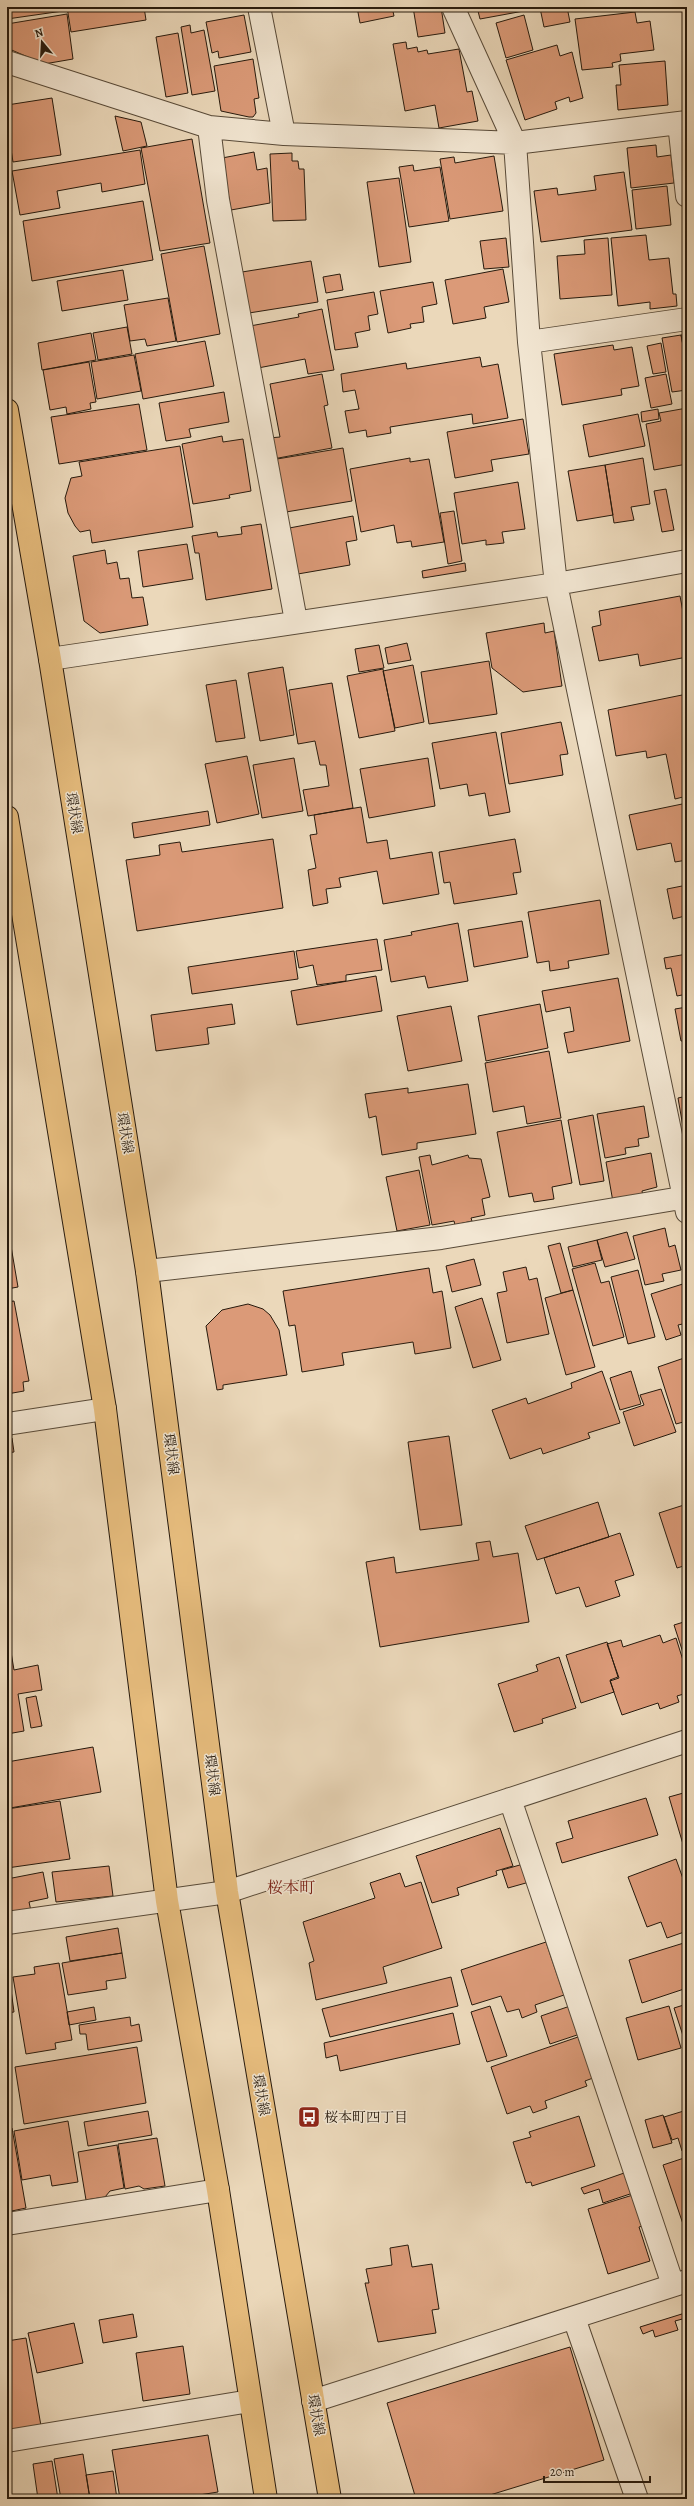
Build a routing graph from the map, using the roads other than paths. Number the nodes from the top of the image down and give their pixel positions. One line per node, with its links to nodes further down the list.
1 (259, 7): 6 (street)
2 (453, 7): 7 (street)
3 (7, 62): 5 (street)
4 (683, 122): 7 (street); 8 (street)
5 (209, 127): 6 (street); 14 (street)
6 (284, 134): 7 (street)
7 (515, 143): 10 (street)
8 (687, 196)
9 (687, 319): 10 (street)
10 (529, 342): 13 (street)
11 (7, 410): 15 (main road, 環状線)
12 (687, 561): 13 (street)
13 (556, 584): 14 (street); 18 (street)
14 (296, 622): 15 (street)
15 (50, 659): 19 (main road, 環状線)
16 (7, 817): 17 (main road)
17 (13, 893): 20 (main road)
18 (686, 1202): 19 (street)
19 (147, 1271): 24 (main road, 環状線)
20 (106, 1409): 21 (street); 25 (main road)
21 (7, 1424)
22 (687, 1741): 23 (street)
23 (510, 1799): 24 (street); 29 (street)
24 (227, 1892): 25 (street); 31 (main road, 環状線)
25 (167, 1901): 26 (street); 27 (main road)
26 (7, 1923)
27 (218, 2190): 28 (street); 32 (main road)
28 (7, 2224)
29 (680, 2283): 30 (street)
30 (574, 2318): 31 (street); 36 (street)
31 (313, 2400): 35 (main road, 環状線)
32 (250, 2401): 33 (street); 34 (main road)
33 (7, 2441)
34 (266, 2499)
35 (330, 2499)
36 (637, 2499)

